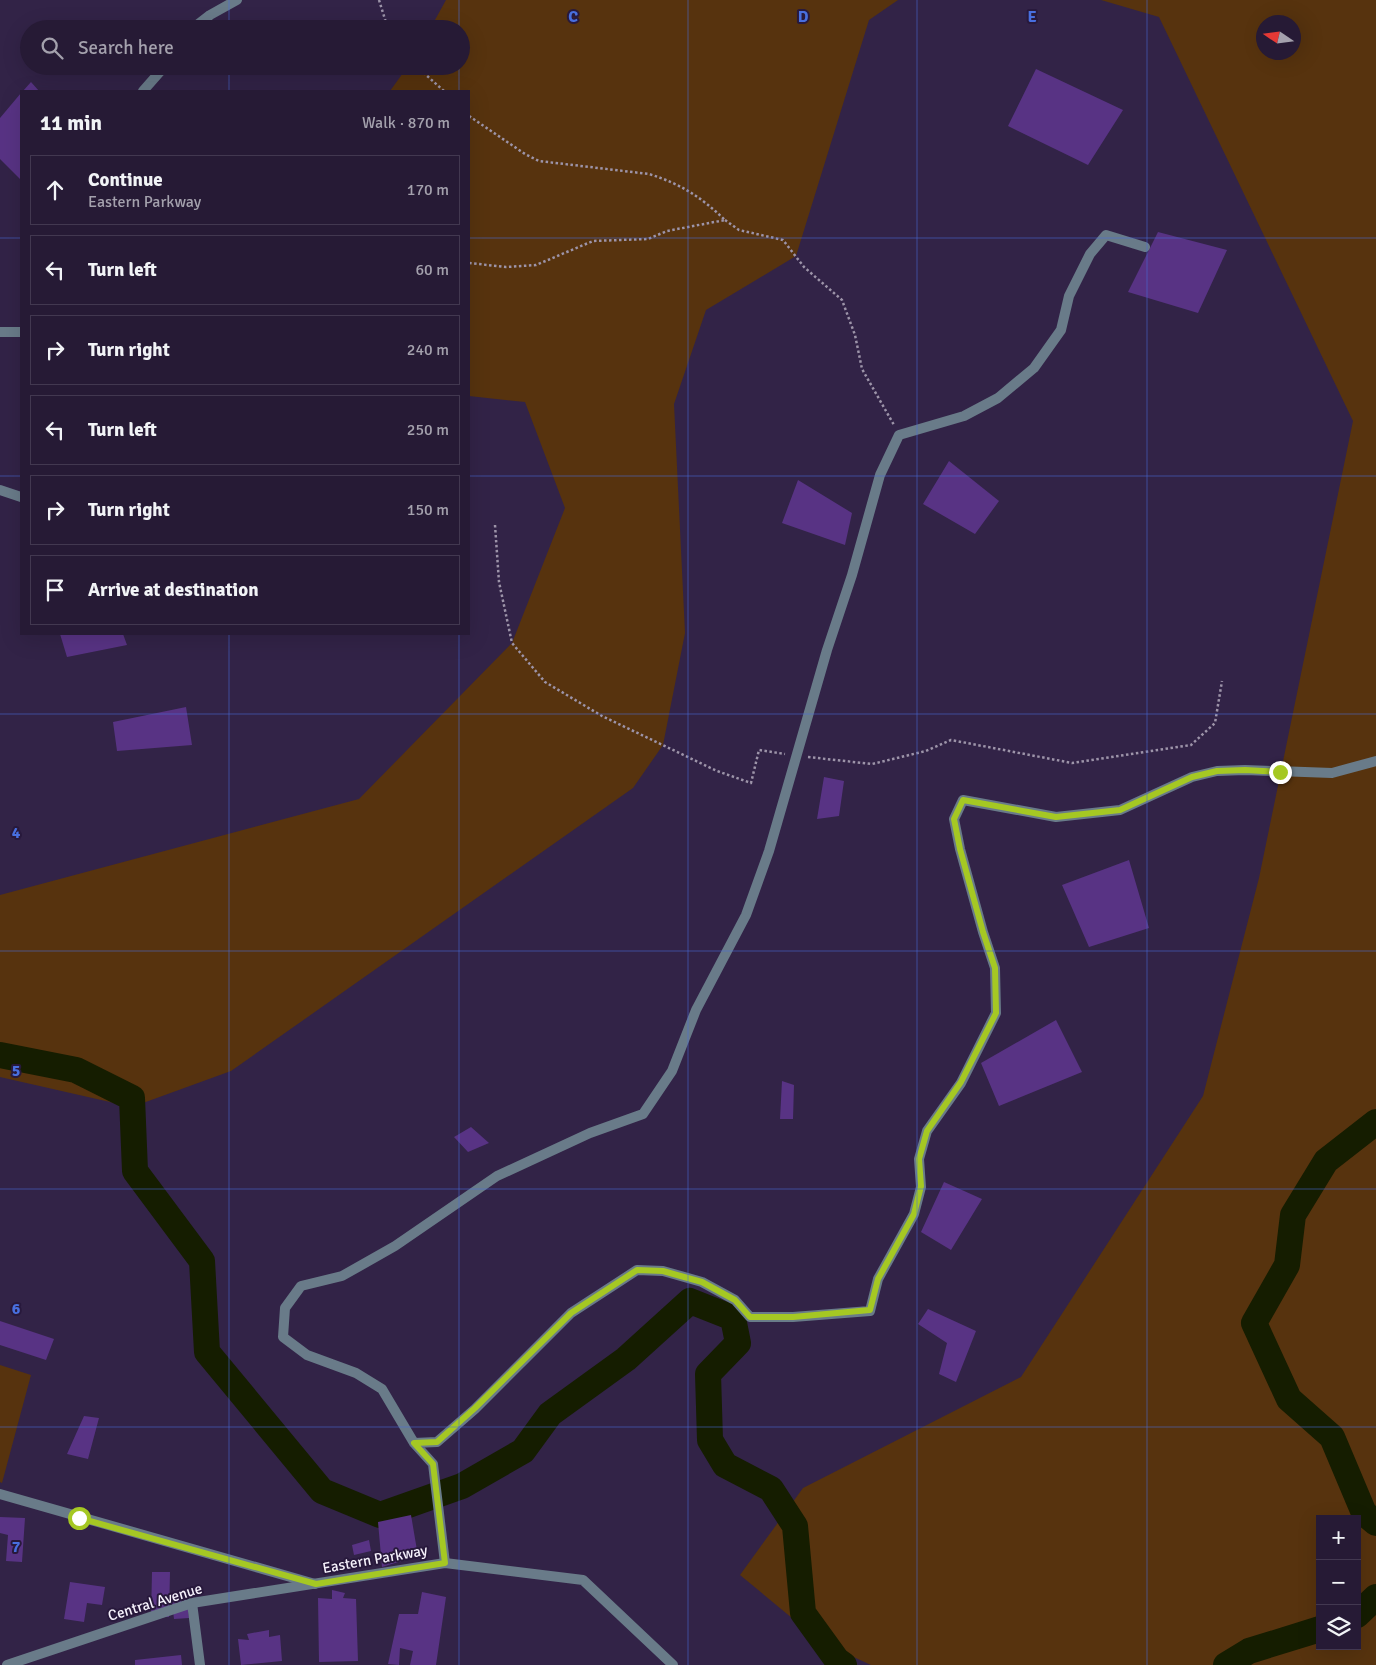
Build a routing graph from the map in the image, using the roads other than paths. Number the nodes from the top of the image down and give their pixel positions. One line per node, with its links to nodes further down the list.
1 (238, 0): 2 (street)
2 (204, 20)
3 (157, 75): 4 (street)
4 (144, 90)
5 (1145, 247): 11 (street)
6 (0, 332): 7 (street)
7 (20, 332)
8 (0, 490): 9 (street)
9 (20, 497)
10 (1376, 761): 11 (street)
11 (414, 1443): 13 (street)
12 (0, 1494): 14 (street, Eastern Parkway)
13 (445, 1563): 14 (street, Eastern Parkway); 18 (street, Eastern Parkway)
14 (316, 1584): 15 (street, Central Avenue)
15 (192, 1603): 16 (street, Central Avenue); 17 (street)
16 (7, 1665)
17 (200, 1665)
18 (672, 1665)

